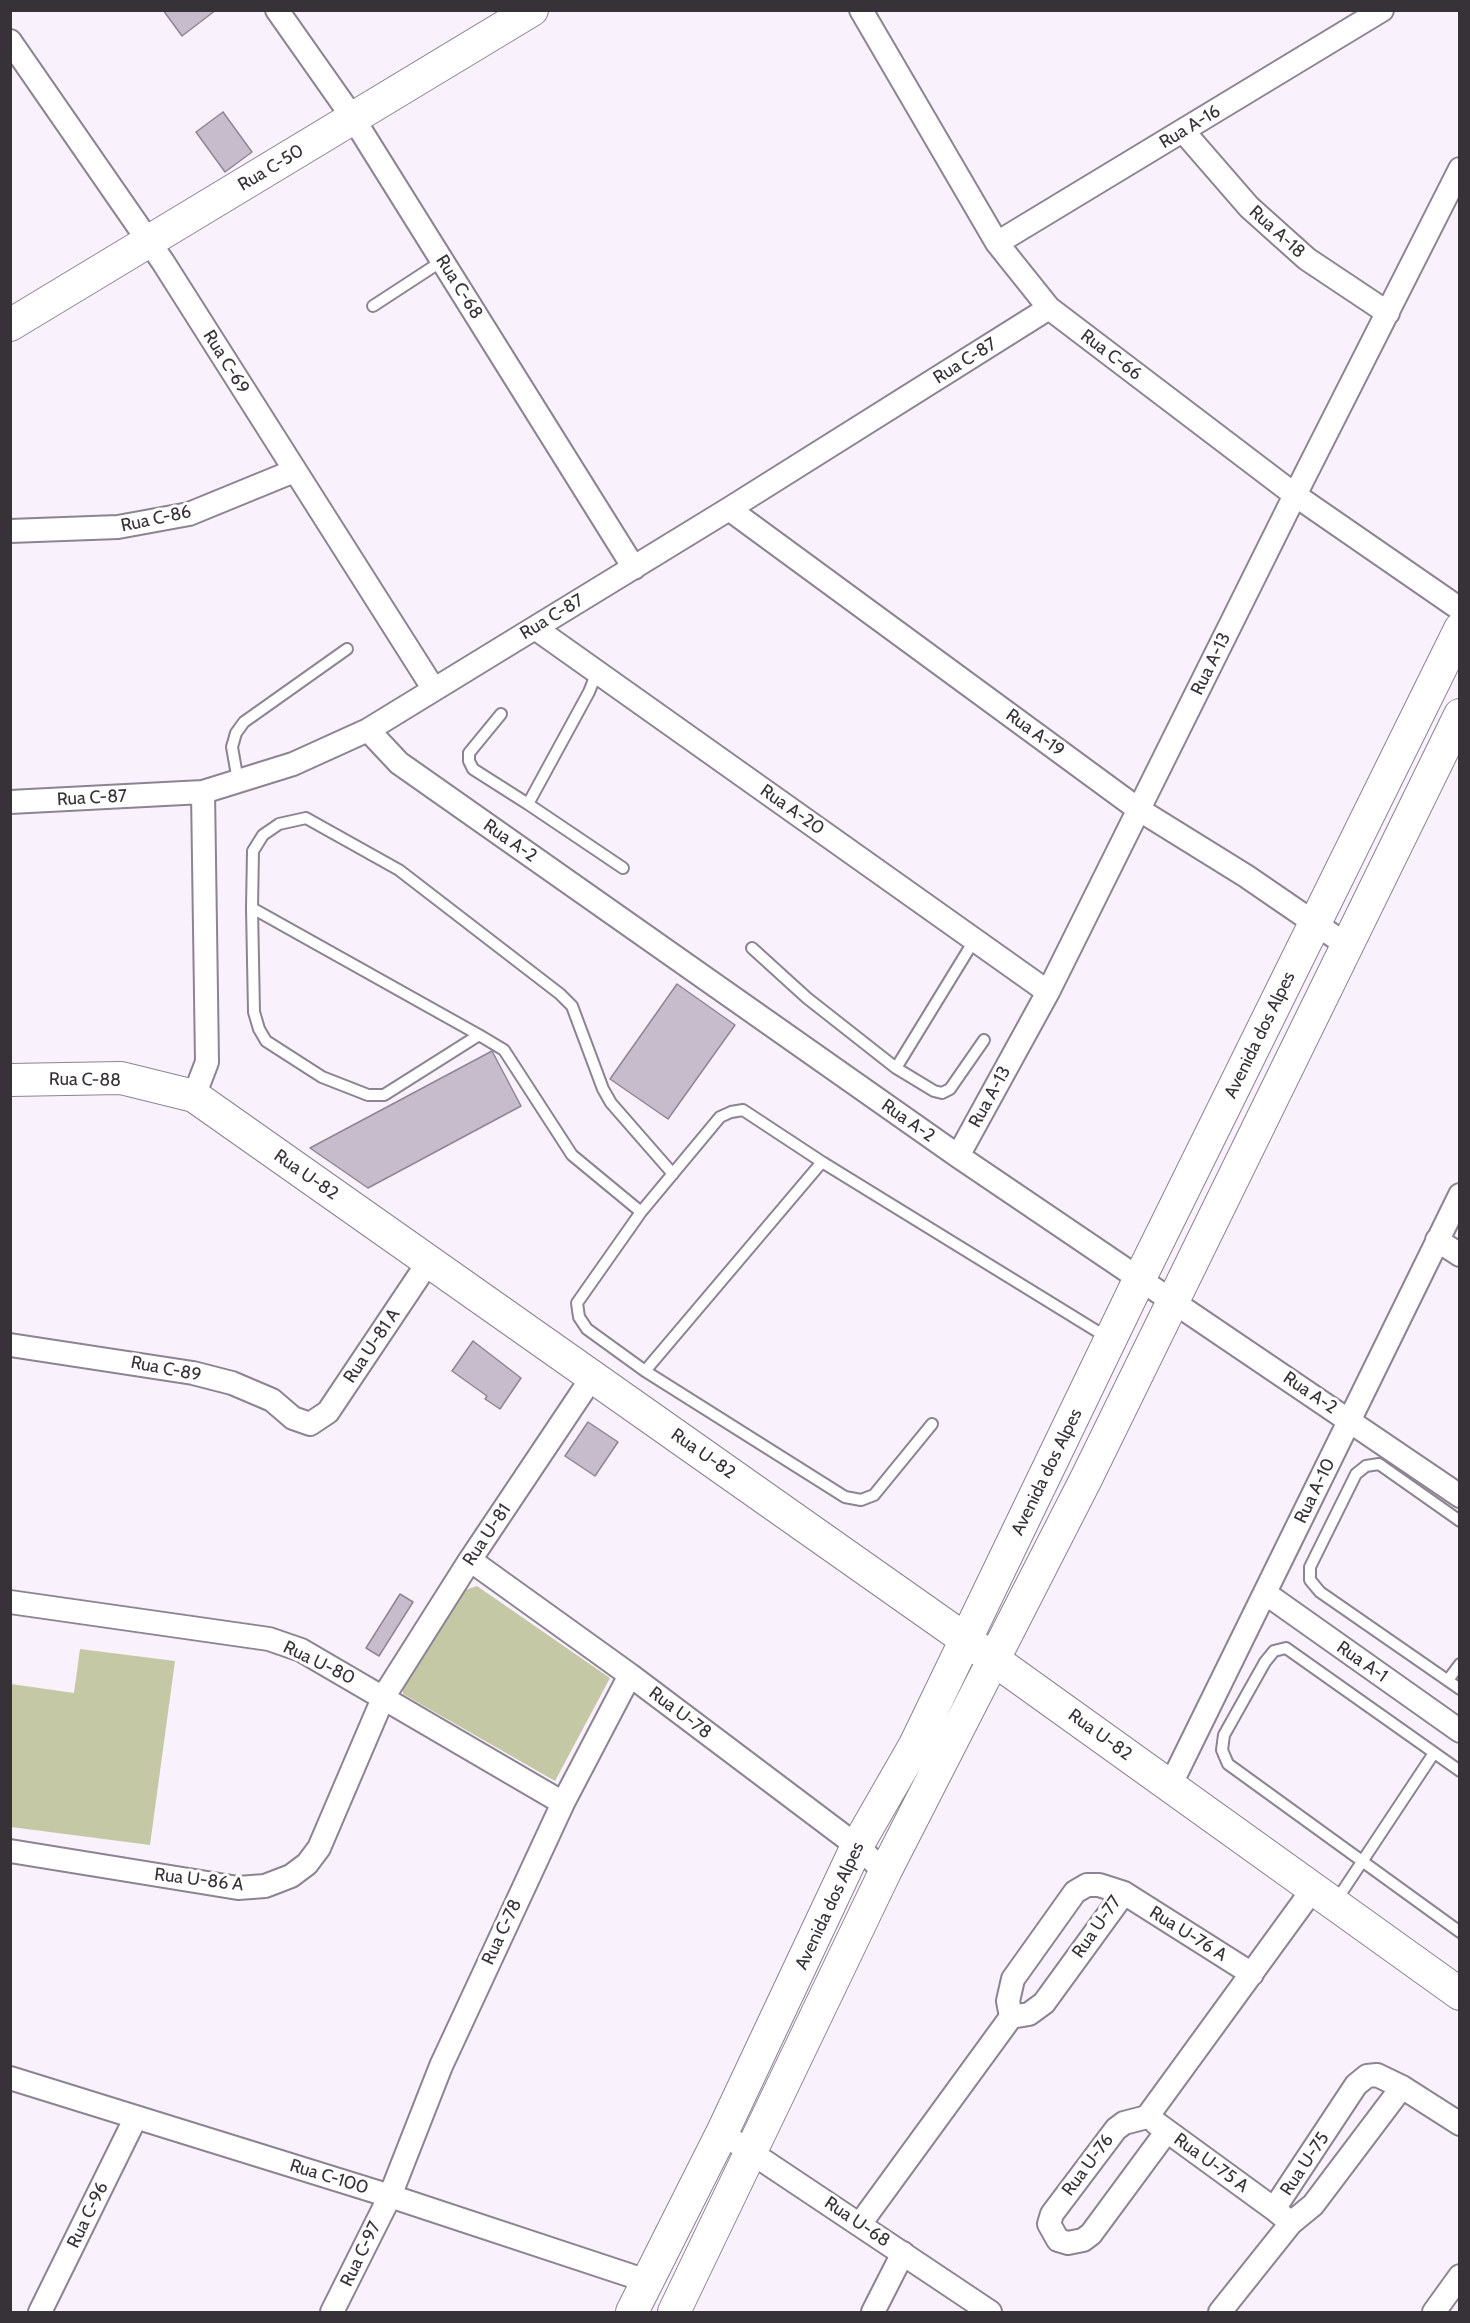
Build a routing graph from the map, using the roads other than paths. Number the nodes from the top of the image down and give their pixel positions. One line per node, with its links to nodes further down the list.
1 (278, 10): 6 (street, Rua C-68)
2 (532, 10): 6 (main road, Rua C-50)
3 (861, 10): 10 (street, Rua C-66)
4 (1382, 10): 7 (street, Rua A-16)
5 (10, 41): 9 (street, Rua C-69)
6 (353, 118): 9 (main road, Rua C-50); 11 (street, Rua C-68)
7 (1183, 131): 10 (street, Rua A-16); 14 (street, Rua A-18)
8 (1460, 169): 14 (street, Rua A-13)
9 (150, 242): 15 (main road, Rua C-50); 16 (street, Rua C-69)
10 (997, 243): 13 (street, Rua C-66)
11 (442, 261): 12 (lane); 20 (street, Rua C-68)
12 (373, 306)
13 (1049, 308): 17 (street, Rua C-66); 18 (street, Rua C-87)
14 (1388, 313): 17 (street, Rua A-13)
15 (10, 325)
16 (294, 471): 19 (street, Rua C-86); 26 (street, Rua C-69)
17 (1295, 495): 21 (street, Rua C-66); 35 (street, Rua A-13)
18 (729, 509): 20 (street, Rua C-87); 35 (street, Rua A-19)
19 (10, 531)
20 (634, 568): 22 (street, Rua C-87)
21 (1460, 609)
22 (535, 628): 25 (street, Rua A-20); 26 (street, Rua C-87)
23 (1460, 629): 38 (main road, Avenida dos Alpes)
24 (347, 649): 31 (lane)
25 (597, 672): 34 (lane); 39 (street, Rua A-20)
26 (433, 688): 29 (street, Rua C-87)
27 (501, 714): 34 (lane)
28 (1460, 715): 30 (main road, Avenida dos Alpes)
29 (368, 730): 31 (street, Rua C-87); 48 (street, Rua A-2)
30 (1452, 751): 40 (main road, Avenida dos Alpes)
31 (238, 781): 32 (street, Rua C-87)
32 (203, 792): 33 (street, Rua C-87); 47 (street)
33 (10, 802)
34 (528, 804): 36 (lane)
35 (1138, 809): 38 (street, Rua A-19); 42 (street, Rua A-13)
36 (623, 868)
37 (252, 908): 43 (lane); 43 (lane); 50 (lane)
38 (1315, 925): 40 (street, Rua A-19); 56 (main road, Avenida dos Alpes)
39 (975, 939): 42 (street, Rua A-20); 45 (lane)
40 (1348, 946): 57 (main road, Avenida dos Alpes)
41 (752, 948): 45 (lane)
42 (1048, 992): 48 (street, Rua A-13)
43 (479, 1035): 52 (lane)
44 (984, 1040): 45 (lane)
45 (896, 1068)
46 (10, 1080): 47 (main road, Rua C-88)
47 (194, 1096): 55 (main road, Rua U-82)
48 (958, 1156): 56 (street, Rua A-2)
49 (822, 1162): 50 (lane); 58 (lane); 60 (lane)
50 (673, 1174): 52 (lane)
51 (1460, 1195): 53 (street, Rua A-10)
52 (641, 1212): 60 (lane)
53 (1437, 1240): 54 (street); 62 (street, Rua A-10)
54 (1460, 1255)
55 (429, 1261): 61 (main road, Rua U-82); 63 (street, Rua U-81 A)
56 (1139, 1280): 57 (street, Rua A-2); 58 (main road, Avenida dos Alpes)
57 (1173, 1300): 62 (street, Rua A-2); 71 (main road, Avenida dos Alpes)
58 (1111, 1340): 70 (main road, Avenida dos Alpes)
59 (10, 1345): 63 (street, Rua C-89)
60 (645, 1371): 64 (lane)
61 (593, 1377): 67 (street, Rua U-81); 70 (main road, Rua U-82)
62 (1350, 1420): 65 (street, Rua A-2); 68 (street, Rua A-10)
63 (310, 1424)
64 (932, 1424)
65 (1460, 1496)
66 (1460, 1521): 74 (lane)
67 (470, 1560): 73 (street, Rua U-78); 76 (street, Rua U-81)
68 (1265, 1593): 77 (street, Rua A-1); 80 (street, Rua A-10)
69 (10, 1602): 76 (street, Rua U-80)
70 (966, 1640): 71 (main road, Rua U-82); 82 (main road, Avenida dos Alpes)
71 (994, 1660): 80 (main road, Rua U-82); 85 (main road, Avenida dos Alpes)
72 (1460, 1664): 74 (lane)
73 (630, 1675): 81 (street, Rua C-78); 82 (street, Rua U-78)
74 (1448, 1680): 75 (lane)
75 (1460, 1689)
76 (384, 1696): 81 (street, Rua U-80); 83 (street, Rua U-86 A)
77 (1460, 1731)
78 (1434, 1753): 79 (lane); 84 (lane); 84 (lane)
79 (1460, 1771)
80 (1170, 1786): 87 (main road, Rua U-82)
81 (562, 1803): 100 (street, Rua C-78)
82 (857, 1846): 85 (street, Rua U-78); 98 (main road, Avenida dos Alpes)
83 (10, 1851)
84 (1362, 1863): 87 (lane); 88 (lane)
85 (885, 1872): 99 (main road, Avenida dos Alpes)
86 (1124, 1893): 89 (street, Rua U-76 A); 91 (street, Rua U-77); 91 (street, Rua U-77)
87 (1324, 1896): 89 (street); 90 (main road, Rua U-82)
88 (1460, 1932)
89 (1252, 1974): 95 (street)
90 (1460, 1994)
91 (1011, 2017): 102 (street)
92 (10, 2078): 94 (street, Rua C-100)
93 (1402, 2086): 96 (street); 101 (street, Rua U-75); 101 (street, Rua U-75)
94 (136, 2117): 100 (street, Rua C-100); 107 (street, Rua C-96)
95 (1147, 2117): 97 (street, Rua U-75 A); 97 (street, Rua U-76)
96 (1460, 2124)
97 (1167, 2131): 101 (street, Rua U-75 A)
98 (722, 2133): 99 (street, Rua U-68); 105 (main road, Avenida dos Alpes)
99 (751, 2151): 102 (street, Rua U-68); 110 (main road, Avenida dos Alpes)
100 (390, 2196): 105 (street, Rua C-100); 108 (street, Rua C-97)
101 (1282, 2216): 112 (street)
102 (860, 2224): 103 (street, Rua U-68)
103 (903, 2253): 106 (street, Rua U-68); 111 (street)
104 (1460, 2276): 113 (street)
105 (647, 2281): 109 (main road, Avenida dos Alpes)
106 (986, 2311)
107 (40, 2313)
108 (332, 2313)
109 (632, 2313)
110 (674, 2313)
111 (873, 2313)
112 (1220, 2313)
113 (1434, 2313)

